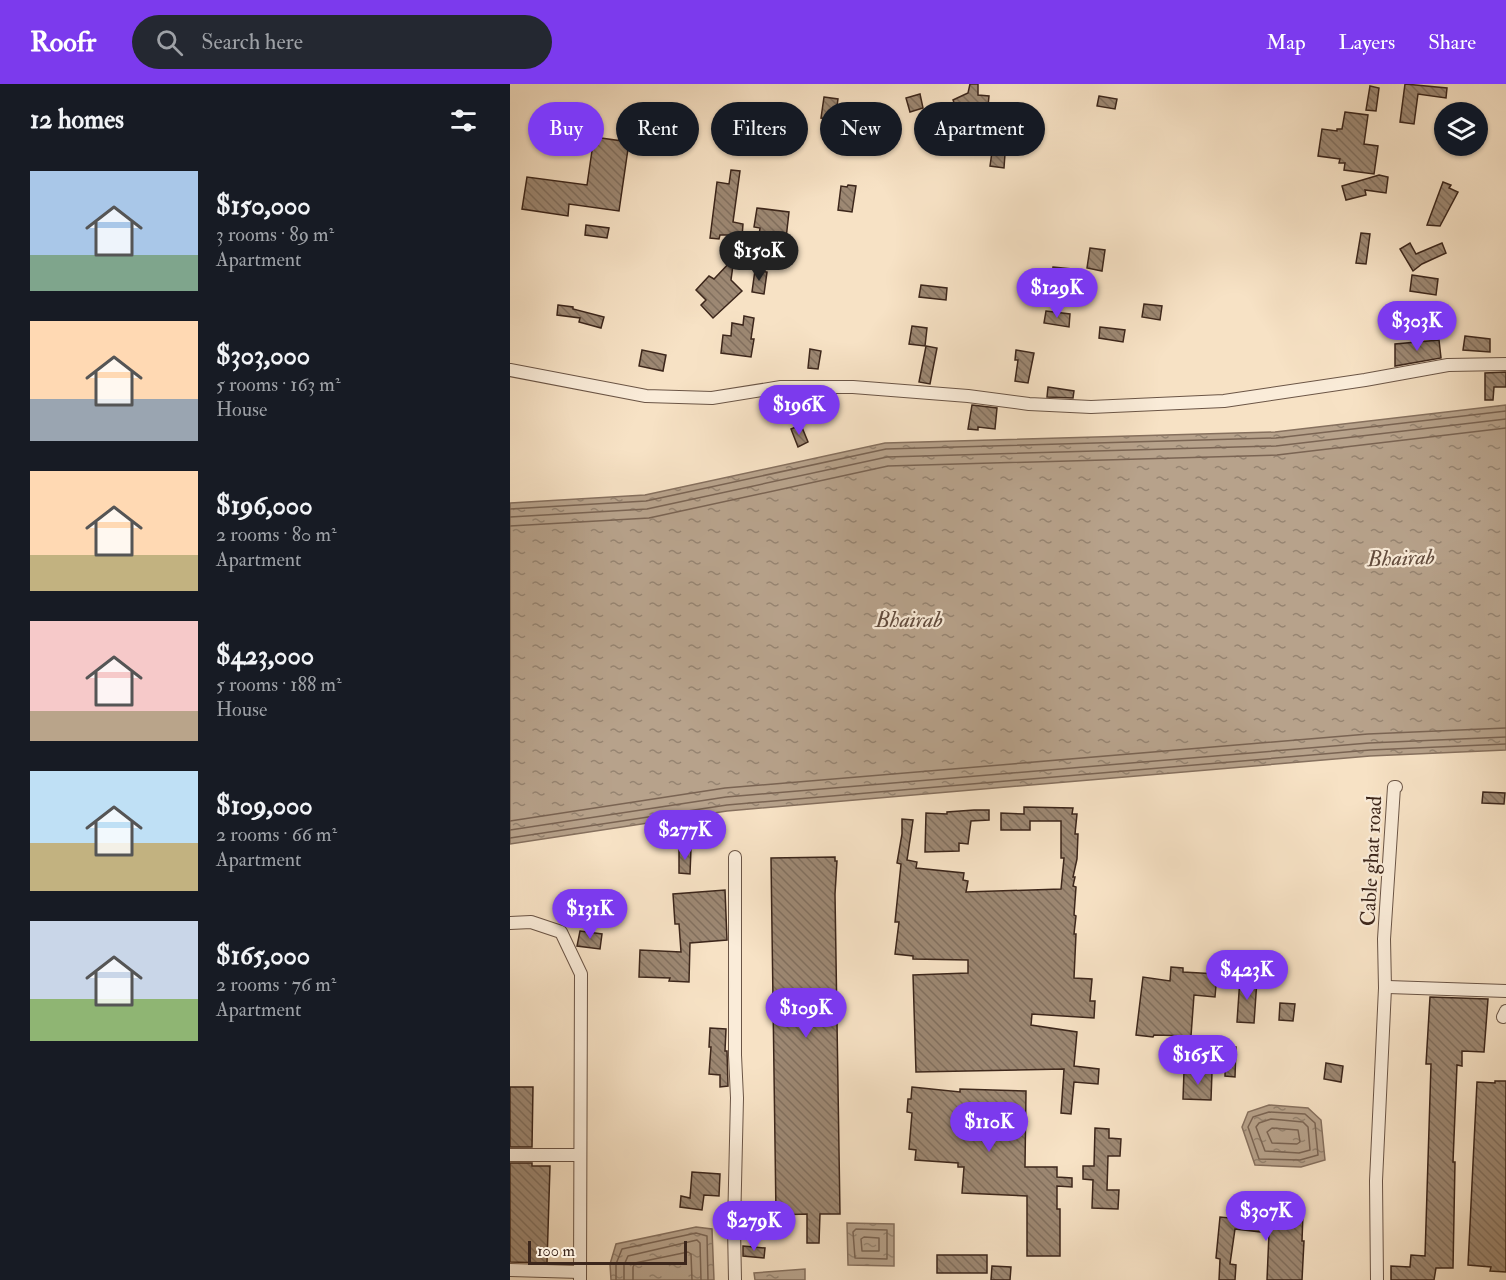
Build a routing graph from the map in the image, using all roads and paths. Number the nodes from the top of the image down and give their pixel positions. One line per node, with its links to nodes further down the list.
1 (1506, 364): 2 (street)
2 (510, 370)
3 (735, 857): 11 (street)
4 (510, 923): 8 (street)
5 (1388, 987): 6 (street); 12 (street, Cable ghat road); 12 (street, Cable ghat road)
6 (1506, 991)
7 (510, 1155): 8 (street)
8 (580, 1155): 10 (street)
9 (510, 1270): 10 (street)
10 (580, 1276)
11 (735, 1280)
12 (1378, 1280)

